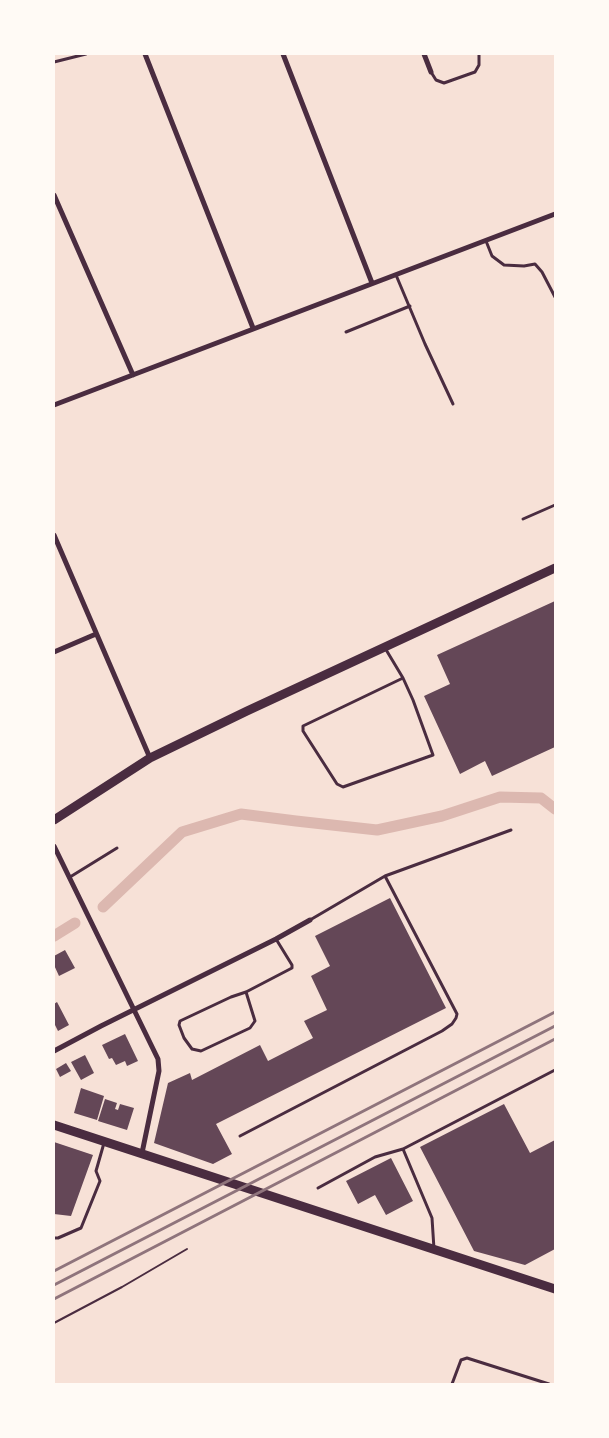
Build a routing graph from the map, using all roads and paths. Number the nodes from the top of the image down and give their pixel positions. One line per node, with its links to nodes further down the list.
1 (86, 54): 6 (lane)
2 (145, 54): 15 (street)
3 (283, 54): 12 (street)
4 (424, 54): 7 (street)
5 (478, 54): 7 (lane)
6 (54, 62)
7 (431, 72)
8 (54, 195): 17 (street)
9 (555, 214): 10 (street)
10 (486, 240): 11 (street); 13 (lane)
11 (396, 274): 12 (street); 14 (lane)
12 (372, 283): 15 (street)
13 (555, 297)
14 (410, 306): 16 (lane); 18 (lane)
15 (253, 328): 17 (street)
16 (346, 332)
17 (133, 375): 19 (street)
18 (453, 404)
19 (54, 405)
20 (555, 505): 21 (lane)
21 (523, 519)
22 (54, 535): 24 (street)
23 (555, 568): 25 (street)
24 (96, 634): 26 (street); 28 (street)
25 (385, 647): 27 (lane); 28 (street)
26 (54, 652)
27 (402, 678): 27 (lane)
28 (150, 758): 29 (street)
29 (54, 820)
30 (511, 830): 33 (lane)
31 (54, 846): 34 (street)
32 (117, 848): 34 (lane)
33 (385, 876): 35 (lane); 42 (lane)
34 (69, 877): 38 (street)
35 (310, 920): 36 (street)
36 (276, 938): 37 (lane); 38 (street)
37 (244, 993): 37 (lane)
38 (134, 1009): 39 (street); 45 (street)
39 (54, 1051)
40 (555, 1070): 44 (lane)
41 (54, 1125): 43 (street)
42 (240, 1136)
43 (104, 1141): 45 (street); 47 (lane)
44 (403, 1149): 46 (lane); 49 (lane)
45 (142, 1153): 49 (street)
46 (318, 1188)
47 (54, 1238)
48 (187, 1249): 51 (path)
49 (434, 1250): 50 (street)
50 (555, 1289)
51 (54, 1323)
52 (452, 1384): 53 (lane)
53 (549, 1384)

